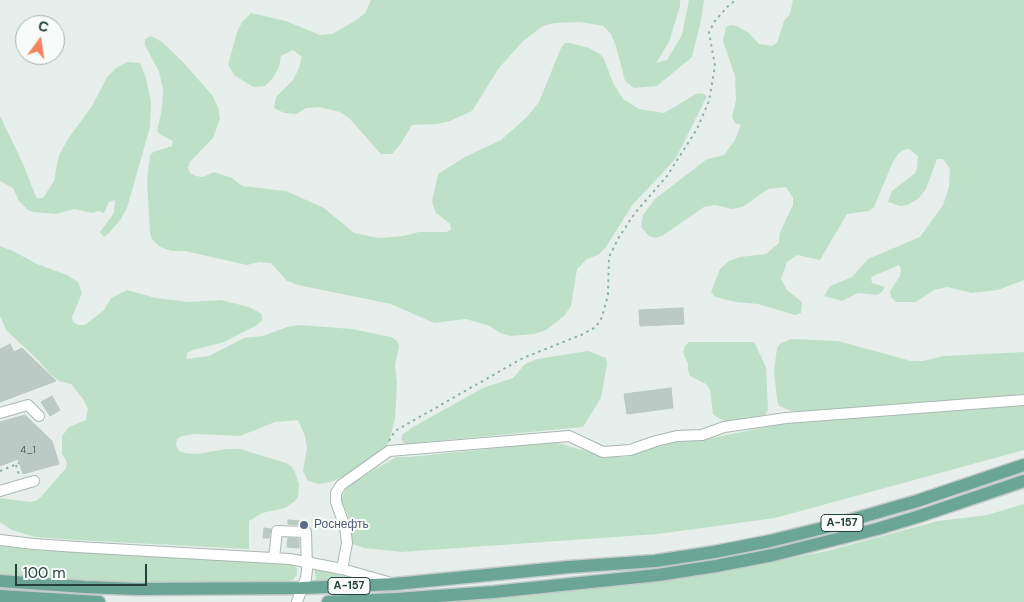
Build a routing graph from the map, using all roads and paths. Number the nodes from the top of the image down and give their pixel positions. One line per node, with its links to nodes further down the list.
1 (736, 0): 5 (path)
2 (1024, 400): 5 (lane)
3 (0, 413): 4 (lane)
4 (39, 416)
5 (389, 451): 17 (lane)
6 (19, 464): 7 (path)
7 (16, 465): 9 (path); 10 (path)
8 (1024, 465): 19 (main road, А-157)
9 (0, 470)
10 (20, 477)
11 (34, 481): 13 (lane)
12 (1024, 482): 22 (main road, А-157)
13 (0, 491)
14 (0, 540): 15 (lane)
15 (274, 558): 16 (lane); 16 (lane)
16 (307, 562): 17 (lane); 20 (lane)
17 (342, 568): 19 (lane)
18 (0, 581): 20 (main road, А-157)
19 (395, 584): 20 (main road, А-157); 22 (main road)
20 (302, 588): 24 (lane)
21 (0, 596): 23 (main road)
22 (397, 599): 25 (main road, А-157)
23 (99, 602)
24 (297, 602)
25 (328, 602)

